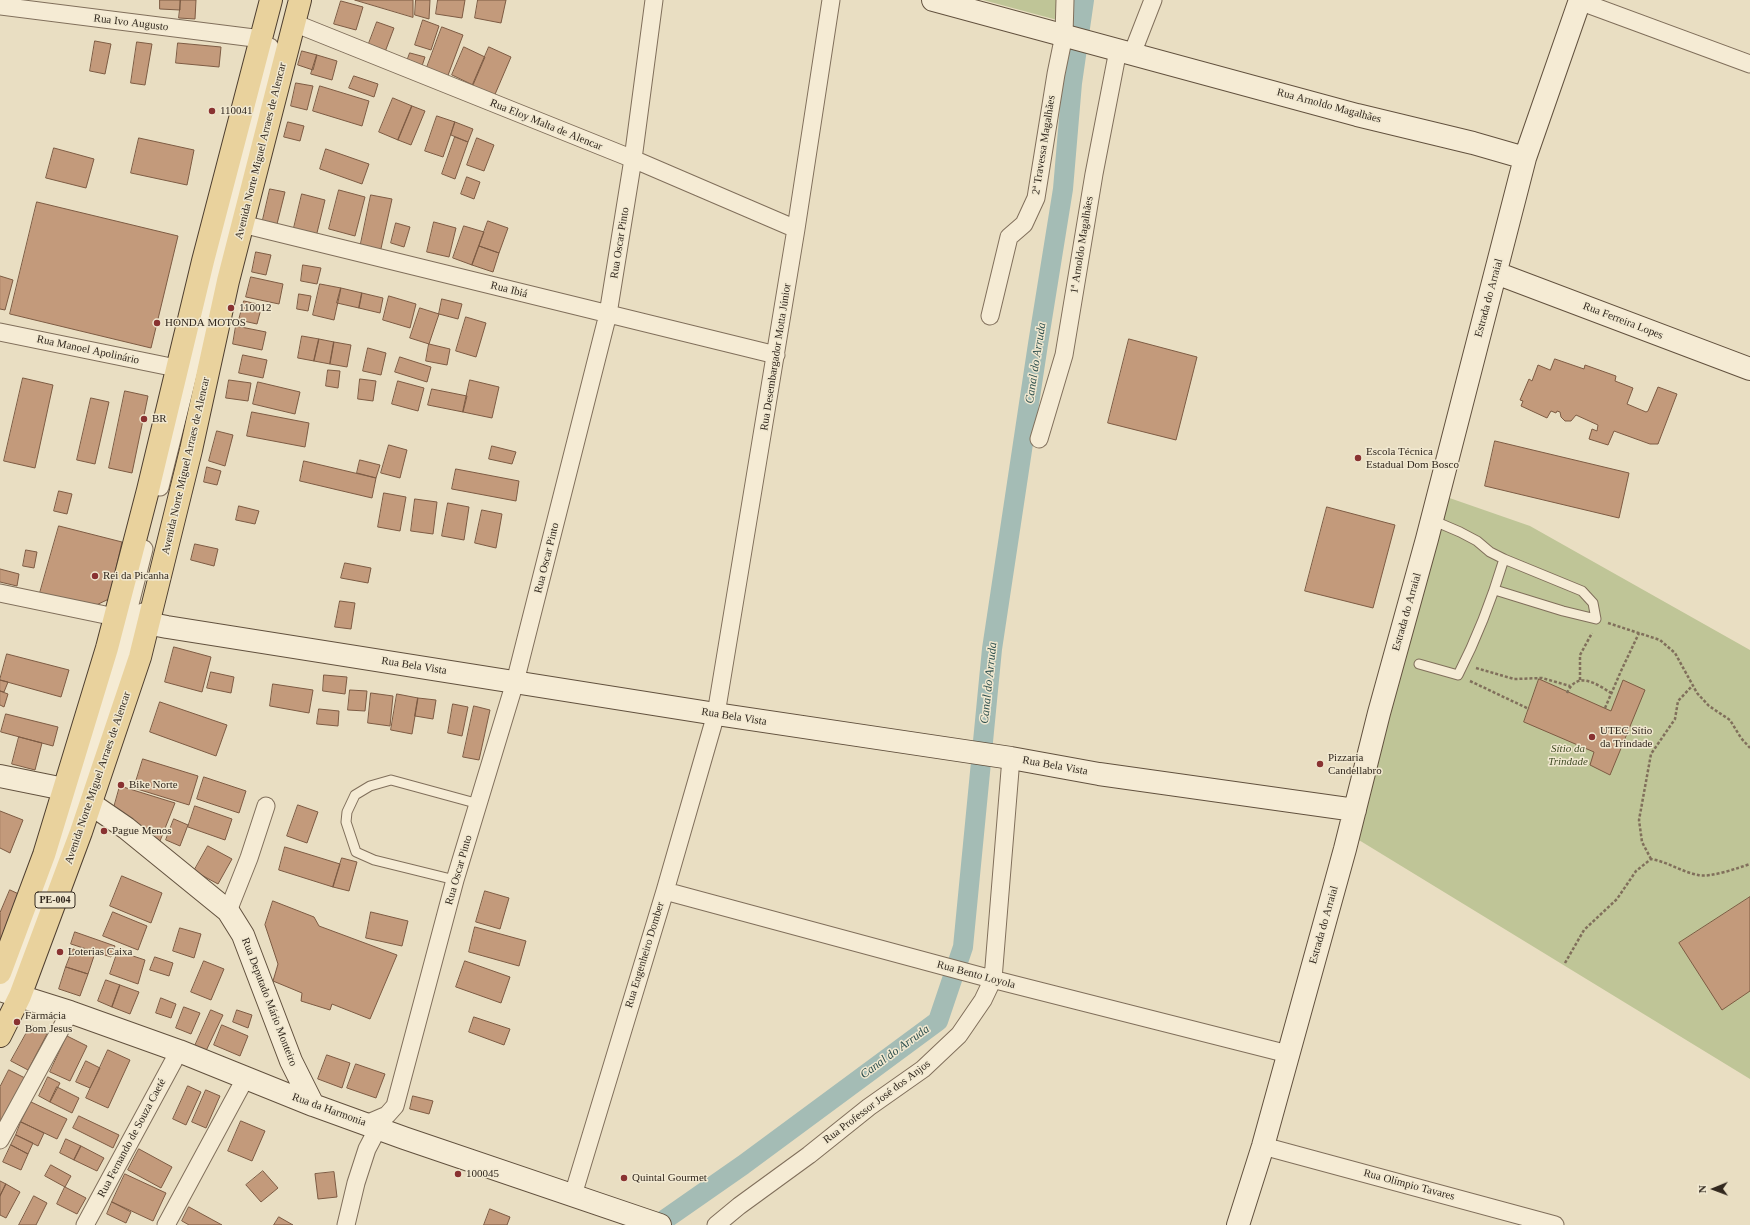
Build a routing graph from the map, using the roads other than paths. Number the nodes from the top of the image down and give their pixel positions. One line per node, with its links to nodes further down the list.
1 (271, 0): 14 (main road, Avenida Norte Miguel Arraes de Alencar / PE-004)
2 (282, 0): 3 (street)
3 (291, 0)
4 (300, 0): 12 (main road, Avenida Norte Miguel Arraes de Alencar / PE-004)
5 (654, 0): 18 (street, Rua Oscar Pinto)
6 (831, 0): 20 (street, Rua Desembargador Motta Júnior)
7 (933, 0): 13 (main road, Rua Arnoldo Magalhães)
8 (1065, 0): 13 (street, 2ª Travessa Magalhães)
9 (1153, 0): 15 (street)
10 (1579, 0): 16 (street); 17 (main road, Estrada do Arraial)
11 (0, 6): 14 (street, Rua Ivo Augusto)
12 (294, 23): 18 (street, Rua Eloy Malta de Alencar); 19 (main road, Avenida Norte Miguel Arraes de Alencar / PE-004)
13 (1076, 38): 15 (main road, Rua Arnoldo Magalhães); 23 (street, 2ª Travessa Magalhães)
14 (262, 39): 26 (main road, Avenida Norte Miguel Arraes de Alencar / PE-004)
15 (1125, 52): 17 (main road, Rua Arnoldo Magalhães); 28 (street, 1ª Arnoldo Magalhães)
16 (1750, 64)
17 (1525, 158): 21 (main road, Estrada do Arraial)
18 (633, 160): 20 (street, Rua Eloy Malta de Alencar); 22 (street, Rua Oscar Pinto)
19 (242, 224): 22 (street, Rua Ibiá); 34 (main road, Avenida Norte Miguel Arraes de Alencar / PE-004)
20 (796, 229): 25 (street, Rua Desembargador Motta Júnior)
21 (1496, 273): 27 (main road, Rua Ferreira Lopes); 29 (main road, Estrada do Arraial)
22 (608, 314): 25 (street, Rua Ibiá); 37 (street, Rua Oscar Pinto)
23 (990, 316)
24 (0, 332): 26 (street, Rua Manoel Apolinário)
25 (776, 355): 38 (street, Rua Desembargador Motta Júnior)
26 (176, 368): 33 (main road, Avenida Norte Miguel Arraes de Alencar / PE-004)
27 (1750, 369)
28 (1039, 439)
29 (1432, 520): 30 (lane); 45 (main road, Estrada do Arraial)
30 (1504, 560): 31 (lane); 31 (lane)
31 (1495, 590): 36 (lane)
32 (0, 593): 33 (street)
33 (120, 622): 34 (main road, Rua Bela Vista); 41 (main road, Avenida Norte Miguel Arraes de Alencar / PE-004)
34 (148, 624): 37 (main road, Rua Bela Vista); 42 (main road, Avenida Norte Miguel Arraes de Alencar / PE-004)
35 (115, 655): 35 (street)
36 (1419, 664)
37 (515, 682): 38 (main road, Rua Bela Vista); 43 (street, Rua Oscar Pinto)
38 (716, 714): 39 (main road, Rua Bela Vista); 47 (street, Rua Engenheiro Domber)
39 (1004, 757): 45 (main road, Rua Bela Vista); 49 (street, Rua Professor José dos Anjos)
40 (0, 776): 41 (main road, Rua Deputado Mário Monteiro)
41 (64, 789): 42 (main road, Rua Deputado Mário Monteiro); 50 (main road, Avenida Norte Miguel Arraes de Alencar / PE-004)
42 (91, 804): 48 (main road, Rua Deputado Mário Monteiro); 50 (main road, Avenida Norte Miguel Arraes de Alencar / PE-004)
43 (478, 804): 46 (street, Rua Oscar Pinto); 46 (lane)
44 (266, 806): 48 (street)
45 (1355, 810): 56 (main road, Estrada do Arraial)
46 (455, 880): 59 (street, Rua Oscar Pinto)
47 (665, 891): 49 (street, Rua Bento Loyola); 64 (street, Rua Engenheiro Domber)
48 (228, 911): 58 (main road, Rua Deputado Mário Monteiro)
49 (988, 978): 56 (street, Rua Bento Loyola); 69 (street, Rua Professor José dos Anjos)
50 (6, 985): 50 (street); 51 (main road, Rua da Harmonia); 54 (main road, Avenida Norte Miguel Arraes de Alencar / PE-004)
51 (70, 1012): 55 (main road, Rua da Harmonia); 62 (street)
52 (0, 1020): 53 (street)
53 (0, 1024)
54 (0, 1036)
55 (179, 1052): 57 (main road, Rua da Harmonia); 65 (street, Rua Fernando de Souza Caeté)
56 (1288, 1054): 63 (main road, Estrada do Arraial)
57 (246, 1077): 58 (main road, Rua da Harmonia); 66 (street)
58 (313, 1105): 60 (main road, Rua da Harmonia)
59 (395, 1106): 60 (street); 61 (street, Rua Oscar Pinto)
60 (372, 1126): 61 (main road, Rua da Harmonia); 67 (street)
61 (404, 1138): 64 (main road, Rua da Harmonia)
62 (0, 1140)
63 (1263, 1146): 70 (main road, Estrada do Arraial); 71 (street, Rua Olímpio Tavares)
64 (572, 1195): 68 (main road, Rua da Harmonia)
65 (85, 1225)
66 (166, 1225)
67 (346, 1225)
68 (660, 1225)
69 (716, 1225)
70 (1238, 1225)
71 (1555, 1225)

